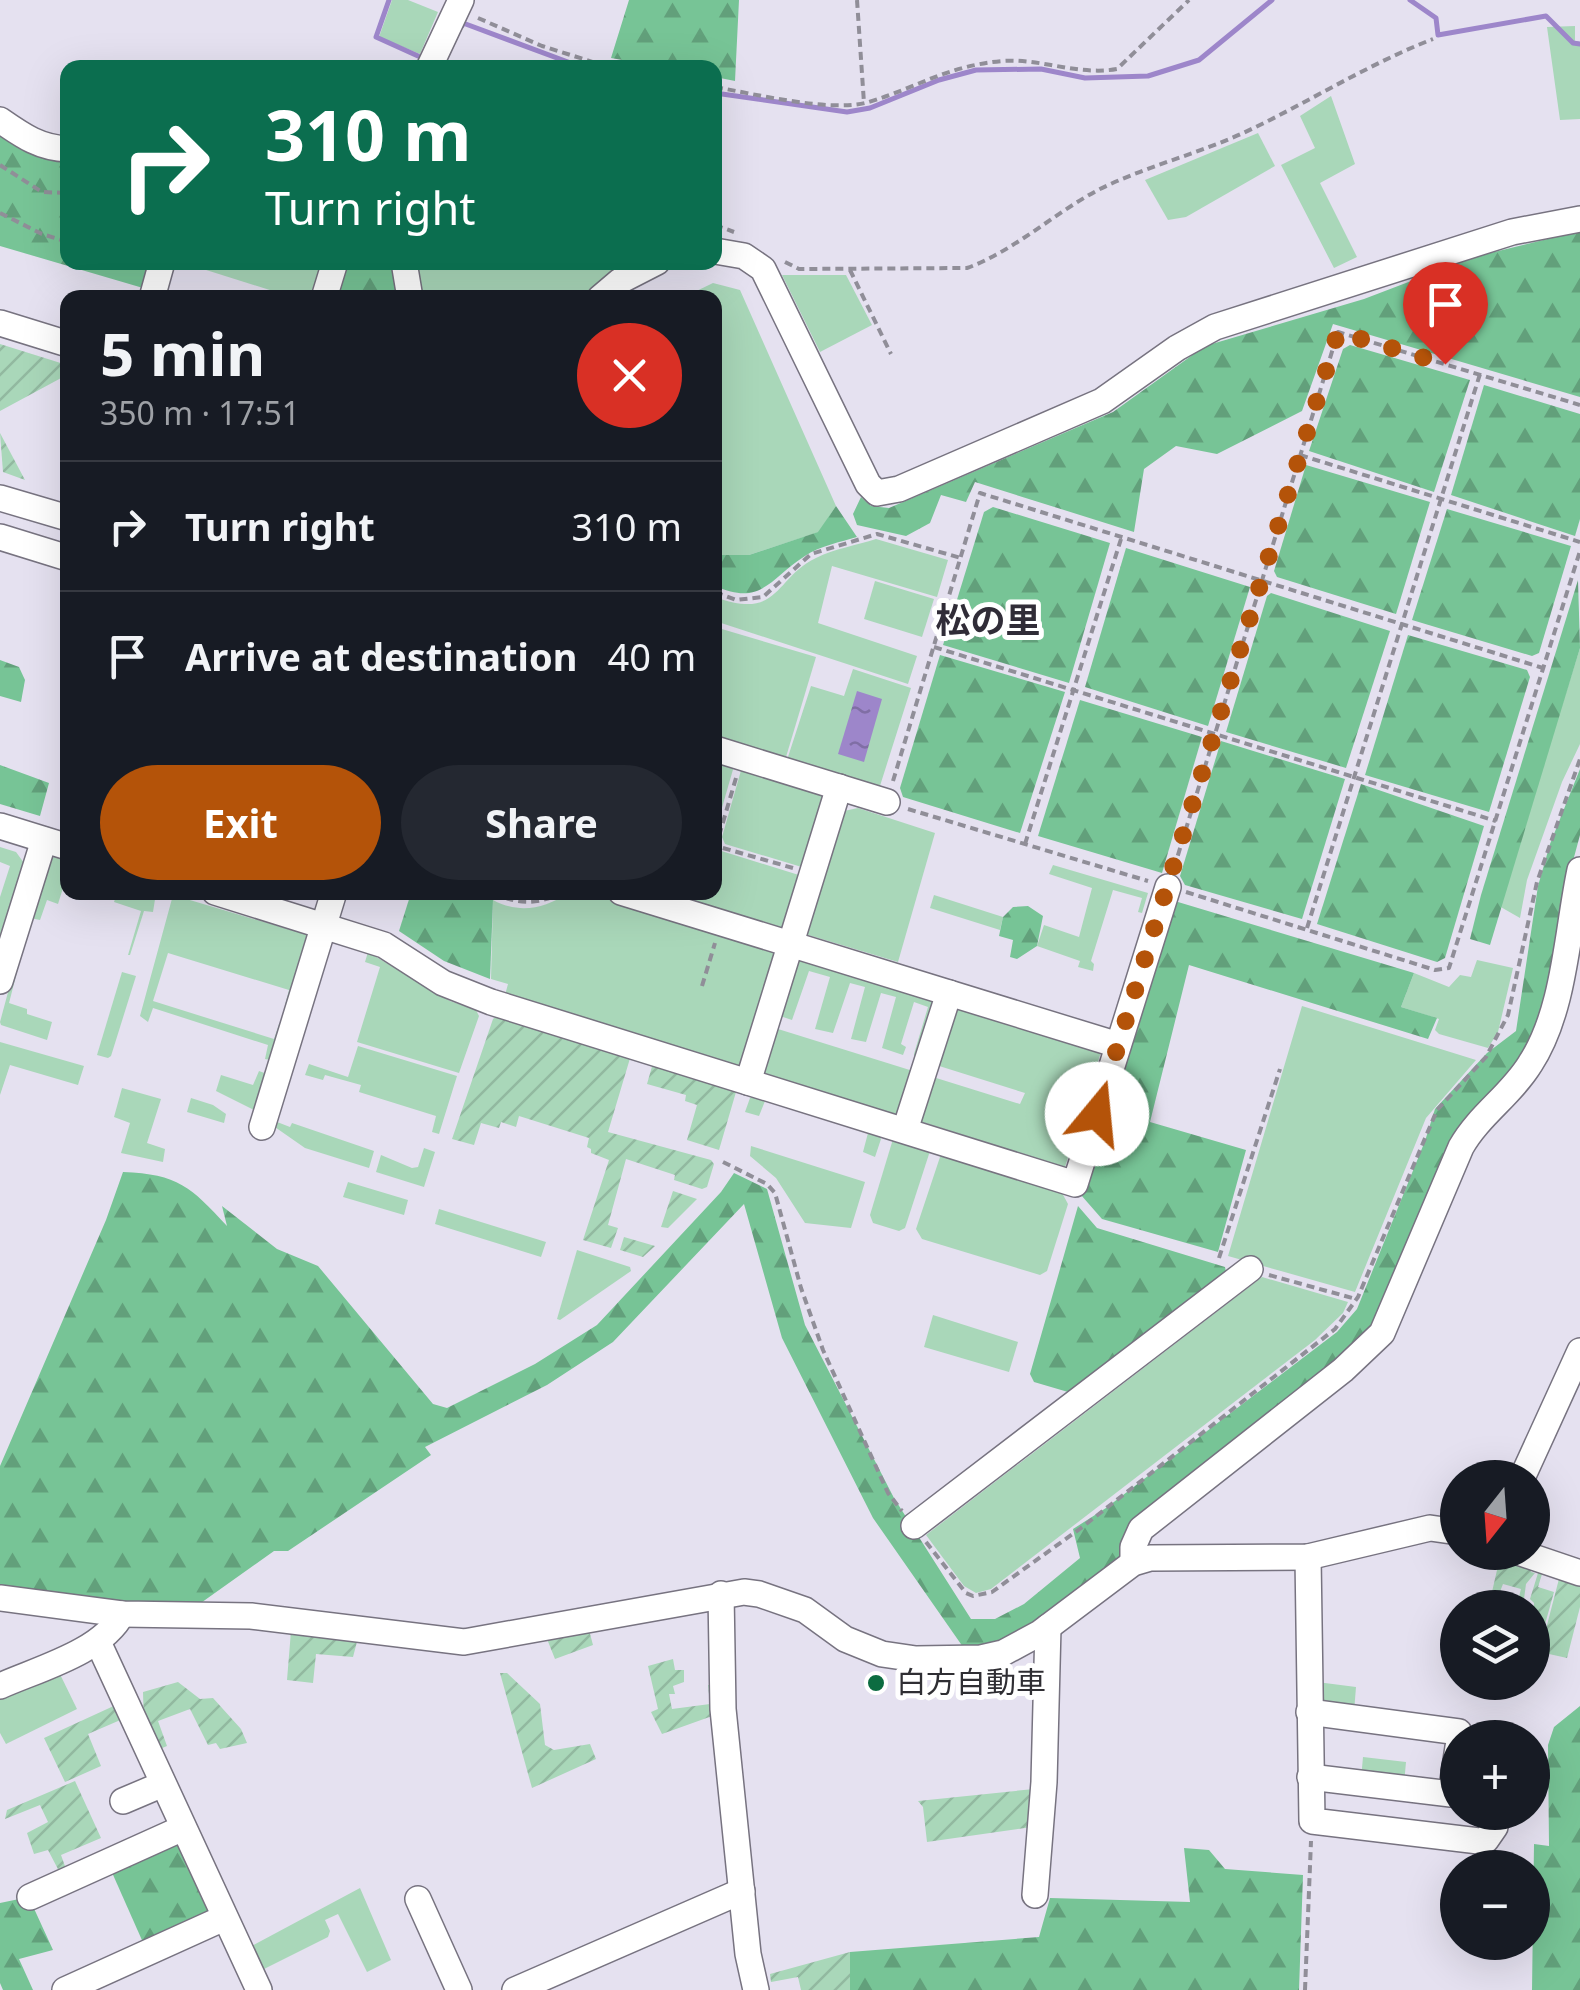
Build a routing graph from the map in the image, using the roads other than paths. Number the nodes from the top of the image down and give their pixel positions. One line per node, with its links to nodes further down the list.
1 (458, 5): 2 (street)
2 (433, 60)
3 (0, 120): 4 (street)
4 (60, 148)
5 (1580, 219): 6 (street)
6 (722, 252)
7 (642, 270): 8 (street)
8 (610, 290)
9 (0, 324): 10 (street)
10 (60, 342)
11 (0, 498): 12 (street)
12 (60, 516)
13 (0, 537): 14 (street)
14 (60, 556)
15 (722, 751): 16 (street)
16 (840, 787): 17 (street); 26 (street)
17 (886, 802)
18 (0, 826): 19 (street)
19 (56, 844): 27 (street)
20 (1580, 870): 39 (street)
21 (1168, 887): 29 (street)
22 (241, 900): 25 (street)
23 (332, 900): 25 (street)
24 (647, 900): 26 (street)
25 (324, 926): 30 (street); 31 (street)
26 (790, 945): 28 (street); 30 (street)
27 (0, 981)
28 (949, 993): 29 (street); 32 (street)
29 (1118, 1045): 32 (street)
30 (748, 1082): 32 (street)
31 (262, 1126)
32 (906, 1130)
33 (1250, 1269): 36 (street)
34 (1580, 1351): 35 (street)
35 (1530, 1460)
36 (914, 1526)
37 (1440, 1529): 38 (street)
38 (1308, 1558): 39 (street); 48 (street)
39 (1133, 1563): 45 (street)
40 (1550, 1563): 41 (street)
41 (1580, 1573)
42 (720, 1594): 44 (street); 45 (street); 56 (street)
43 (0, 1598): 44 (street)
44 (122, 1614): 46 (street)
45 (1048, 1627): 57 (street)
46 (98, 1642): 47 (street); 51 (street)
47 (0, 1686)
48 (1310, 1712): 49 (street); 50 (street)
49 (1440, 1729)
50 (1310, 1777): 52 (street); 55 (street)
51 (163, 1784): 53 (street); 54 (street)
52 (1440, 1793)
53 (123, 1801)
54 (183, 1828): 58 (street); 60 (street)
55 (1494, 1830)
56 (742, 1891): 64 (street); 65 (street)
57 (1035, 1896)
58 (30, 1897)
59 (418, 1899): 63 (street)
60 (224, 1918): 61 (street); 62 (street)
61 (65, 1990)
62 (259, 1990)
63 (458, 1990)
64 (515, 1990)
65 (756, 1990)

